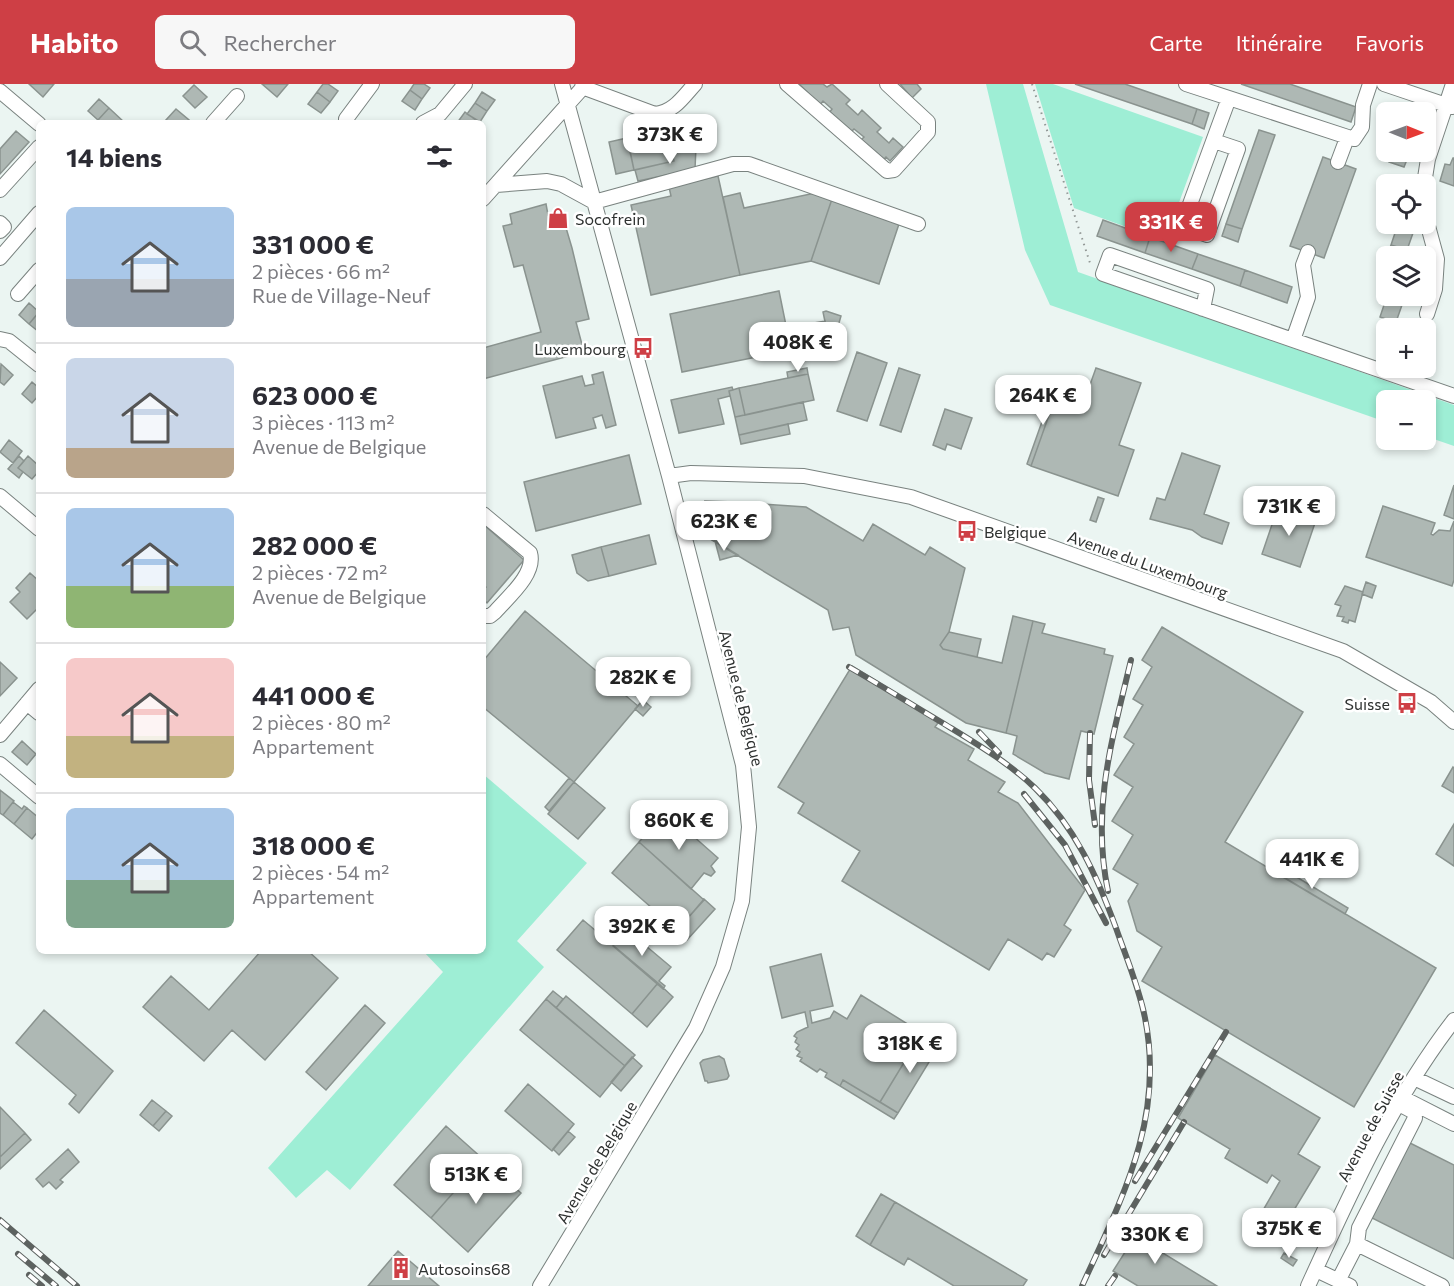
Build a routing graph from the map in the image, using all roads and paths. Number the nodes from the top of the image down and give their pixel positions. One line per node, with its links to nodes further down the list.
1 (372, 84): 19 (street)
2 (465, 84): 20 (street)
3 (562, 84): 16 (street, Avenue de Belgique)
4 (695, 84): 12 (street)
5 (787, 84): 6 (street)
6 (887, 84)
7 (1032, 84): 39 (path)
8 (1186, 84): 15 (street)
9 (1370, 84): 22 (street)
10 (1384, 84): 17 (street)
11 (1453, 84): 17 (street)
12 (584, 86): 16 (street)
13 (0, 91): 21 (street)
14 (237, 96): 18 (street)
15 (1229, 98): 22 (street); 23 (street)
16 (566, 103): 27 (street); 30 (street, Avenue de Belgique)
17 (1450, 106): 26 (street)
18 (216, 120)
19 (346, 120)
20 (429, 120)
21 (36, 121)
22 (1347, 138): 25 (street)
23 (1214, 141): 23 (street)
24 (36, 150): 28 (street)
25 (1338, 162)
26 (1426, 174)
27 (496, 185): 29 (street); 30 (street)
28 (0, 190)
29 (486, 196)
30 (594, 202): 33 (street); 47 (street, Avenue de Belgique)
31 (36, 216): 37 (street)
32 (0, 223): 34 (street)
33 (918, 224)
34 (0, 231)
35 (1430, 234): 42 (street)
36 (1308, 252): 44 (street)
37 (0, 258)
38 (36, 273): 40 (street)
39 (1103, 274): 41 (street); 41 (street)
40 (18, 294)
41 (1203, 309): 44 (street)
42 (1427, 314)
43 (0, 339): 45 (street)
44 (1293, 340): 46 (street)
45 (36, 362)
46 (1454, 396)
47 (669, 476): 55 (street, Avenue du Luxembourg); 67 (street, Avenue de Belgique)
48 (0, 496): 50 (street)
49 (486, 517): 51 (street)
50 (36, 526)
51 (486, 616)
52 (36, 692): 53 (street)
53 (27, 703): 54 (street); 56 (street)
54 (36, 710)
55 (1454, 722)
56 (0, 735)
57 (0, 764): 58 (street)
58 (36, 794)
59 (1454, 1020): 60 (street, Avenue de Suisse)
60 (1414, 1078): 61 (street); 62 (street, Avenue de Suisse)
61 (1454, 1097)
62 (1400, 1101): 63 (street); 64 (street); 65 (street, Avenue de Suisse)
63 (1454, 1124)
64 (1357, 1244): 66 (street); 69 (street)
65 (1316, 1270): 66 (street); 68 (street, Avenue de Suisse)
66 (1344, 1283)
67 (540, 1286)
68 (1308, 1286)
69 (1442, 1286)

